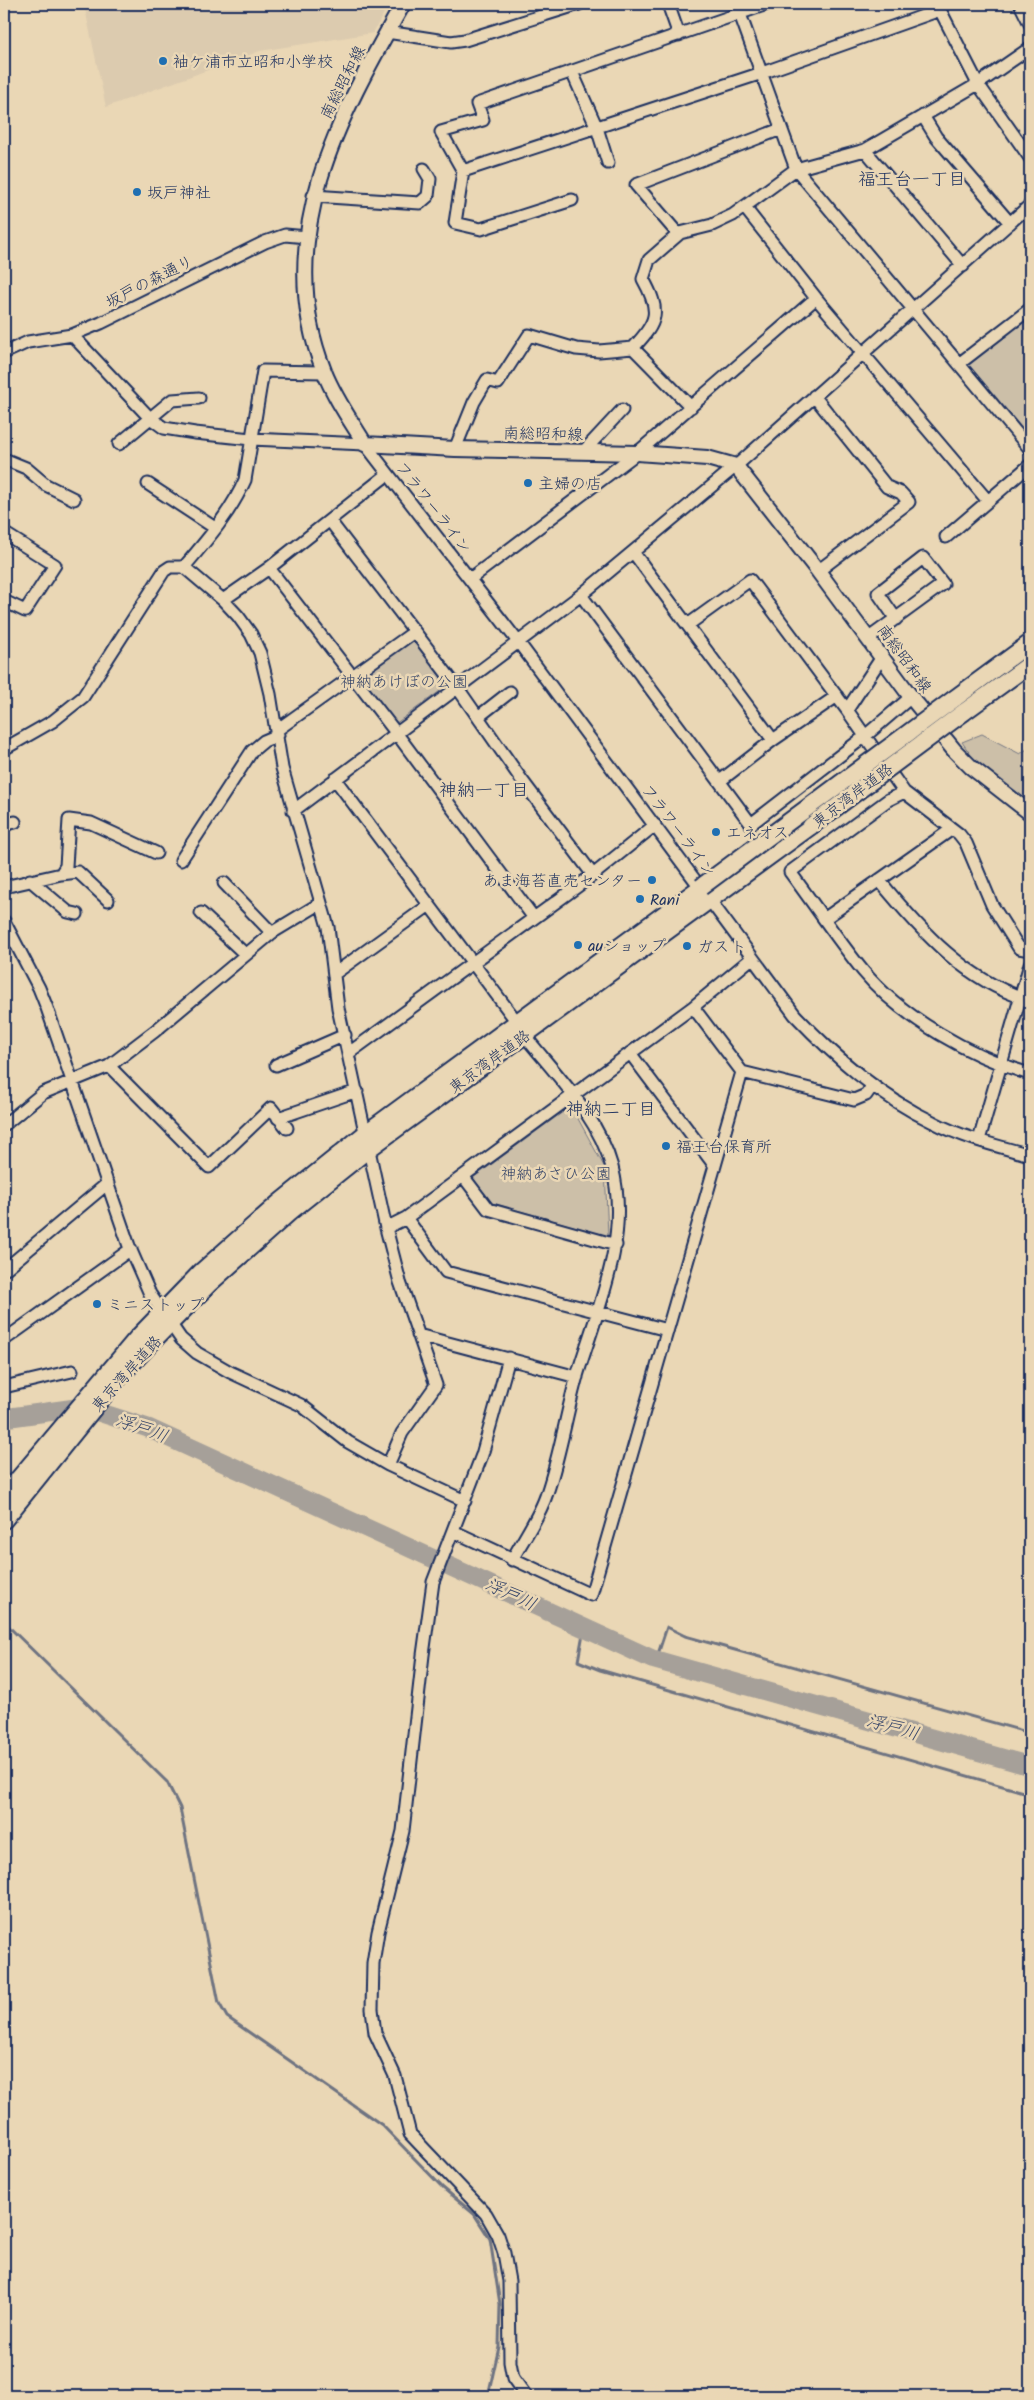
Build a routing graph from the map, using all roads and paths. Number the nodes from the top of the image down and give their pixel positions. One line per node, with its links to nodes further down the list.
1 (403, 4): 9 (main road, 南総昭和線)
2 (579, 4): 9 (street)
3 (668, 4): 10 (street)
4 (767, 4): 7 (street)
5 (1020, 4): 8 (street)
6 (939, 7): 13 (street); 14 (street)
7 (740, 14): 10 (street); 13 (street)
8 (1030, 24)
9 (387, 32): 24 (main road, 南総昭和線)
10 (679, 36): 12 (street)
11 (1030, 48): 14 (street)
12 (572, 72): 16 (street); 23 (street)
13 (762, 73): 16 (street); 17 (street)
14 (978, 84): 15 (street); 19 (street)
15 (923, 116): 18 (street); 28 (street)
16 (597, 128): 20 (street); 23 (street)
17 (781, 129): 22 (street); 29 (street)
18 (865, 150): 22 (street); 31 (street)
19 (1030, 158)
20 (608, 163)
21 (424, 169): 24 (street)
22 (796, 170): 27 (street); 33 (street)
23 (463, 171): 25 (street)
24 (314, 196): 30 (main road, 南総昭和線)
25 (572, 200)
26 (1030, 205): 28 (street)
27 (745, 208): 29 (street); 32 (street)
28 (1010, 223): 31 (street)
29 (678, 234): 36 (street)
30 (307, 237): 35 (street, 坂戸の森通り); 40 (main road, 南総昭和線)
31 (963, 266): 33 (street)
32 (816, 298): 37 (street); 43 (street)
33 (913, 308): 37 (street); 39 (street)
34 (1030, 309): 39 (street)
35 (72, 335): 38 (street, 坂戸の森通り); 45 (street)
36 (634, 348): 43 (street); 49 (street)
37 (864, 352): 41 (street); 59 (street)
38 (4, 353)
39 (960, 363): 50 (street)
40 (324, 372): 46 (street); 48 (main road, 南総昭和線)
41 (814, 396): 55 (street); 67 (street)
42 (199, 398): 45 (street)
43 (691, 407): 52 (street)
44 (622, 410): 51 (street)
45 (150, 417): 46 (street); 47 (street)
46 (251, 439): 48 (street); 61 (street)
47 (120, 444)
48 (365, 444): 49 (main road, 南総昭和線); 56 (street, フラワーライン)
49 (455, 449): 51 (main road, 南総昭和線)
50 (1030, 449)
51 (583, 452): 52 (main road, 南総昭和線)
52 (637, 453): 55 (main road, 南総昭和線); 68 (street)
53 (4, 459): 58 (street)
54 (1030, 465): 59 (street)
55 (736, 466): 64 (street); 67 (main road, 南総昭和線)
56 (388, 474): 60 (street); 68 (street, フラワーライン)
57 (148, 484): 61 (street)
58 (74, 500)
59 (988, 500): 63 (street)
60 (330, 521): 66 (street); 74 (street)
61 (215, 528): 65 (street)
62 (4, 533): 71 (street)
63 (946, 537)
64 (633, 552): 69 (street); 73 (street)
65 (184, 567): 70 (street); 92 (street)
66 (270, 568): 70 (street); 80 (street)
67 (818, 571): 75 (main road, 南総昭和線)
68 (470, 579): 76 (street, フラワーライン)
69 (581, 595): 76 (street); 94 (street)
70 (223, 600): 88 (street)
71 (4, 601)
72 (896, 619): 72 (street); 75 (street)
73 (689, 624): 83 (street); 91 (street)
74 (414, 632): 80 (street); 81 (street)
75 (869, 638): 78 (main road, 南総昭和線)
76 (519, 643): 81 (street); 98 (street, フラワーライン)
77 (1030, 643): 85 (highway, 東京湾岸道路)
78 (882, 657): 84 (main road, 南総昭和線); 86 (street)
79 (1030, 664): 85 (highway, 東京湾岸道路)
80 (352, 675): 88 (street); 89 (street)
81 (457, 687): 87 (street); 89 (street)
82 (510, 692): 87 (street)
83 (837, 696): 86 (street); 91 (street)
84 (911, 697): 90 (street); 97 (main road, 南総昭和線)
85 (959, 706): 107 (highway, 東京湾岸道路, bridge); 110 (highway, 東京湾岸道路, bridge)
86 (847, 710): 90 (street)
87 (478, 717): 103 (street)
88 (277, 732): 96 (street); 101 (street)
89 (397, 734): 93 (street); 115 (street)
90 (864, 737): 94 (street); 95 (street)
91 (773, 740): 94 (street)
92 (4, 749)
93 (335, 779): 96 (street); 112 (street)
94 (720, 781)
95 (904, 792): 99 (street); 116 (street)
96 (293, 811): 111 (street)
97 (1030, 813)
98 (655, 825): 103 (street); 107 (street, フラワーライン)
99 (952, 829): 105 (street); 119 (street)
100 (156, 853): 102 (street)
101 (181, 860)
102 (61, 874): 104 (street); 109 (street)
103 (593, 875): 115 (street)
104 (30, 880): 108 (street); 114 (street)
105 (879, 880): 116 (street); 125 (street)
106 (224, 882): 118 (street)
107 (701, 886): 110 (street, フラワーライン); 127 (highway, 東京湾岸道路)
108 (4, 887)
109 (108, 900)
110 (711, 900): 121 (street, フラワーライン); 127 (highway, 東京湾岸道路)
111 (321, 903): 118 (street); 124 (street)
112 (428, 906): 122 (street); 124 (street)
113 (201, 913): 120 (street)
114 (78, 914)
115 (534, 918): 122 (street)
116 (824, 919): 132 (street)
117 (4, 921): 136 (street)
118 (272, 933): 120 (street)
119 (1030, 950)
120 (245, 954): 133 (street)
121 (752, 958): 126 (street); 137 (street, フラワーライン)
122 (471, 964): 127 (street); 129 (street)
123 (1030, 964): 125 (street)
124 (334, 974): 128 (street)
125 (1026, 999): 132 (street)
126 (693, 1007): 130 (street); 134 (street)
127 (521, 1029): 139 (street); 144 (highway, 東京湾岸道路)
128 (345, 1035): 129 (street); 131 (street)
129 (349, 1053): 138 (street)
130 (630, 1053): 139 (street); 146 (street)
131 (276, 1065)
132 (1001, 1065): 135 (street); 143 (street)
133 (109, 1066): 136 (street); 140 (street)
134 (742, 1072): 137 (street); 146 (street)
135 (1030, 1074)
136 (74, 1080): 141 (street); 148 (street)
137 (873, 1085): 143 (street, フラワーライン)
138 (357, 1091): 140 (street); 144 (street)
139 (573, 1095): 147 (street); 151 (street)
140 (278, 1118): 142 (street)
141 (4, 1125)
142 (287, 1128)
143 (979, 1140): 145 (street, フラワーライン)
144 (368, 1141): 150 (street); 155 (highway, 東京湾岸道路)
145 (1030, 1155)
146 (715, 1166): 156 (street)
147 (463, 1176): 149 (street); 151 (street)
148 (108, 1183): 152 (street); 153 (street)
149 (406, 1218): 150 (street); 154 (street)
150 (386, 1228): 157 (street)
151 (616, 1245): 154 (street)
152 (130, 1249): 155 (street); 158 (street)
153 (4, 1270)
154 (598, 1310): 156 (street); 161 (street)
155 (165, 1319): 163 (street); 164 (highway, 東京湾岸道路); 166 (highway, 東京湾岸道路)
156 (667, 1330): 168 (street)
157 (418, 1335): 159 (street); 163 (street)
158 (4, 1340)
159 (509, 1358): 161 (street); 165 (street)
160 (72, 1371): 162 (street)
161 (577, 1376): 168 (street)
162 (4, 1387)
163 (388, 1465): 165 (street)
164 (4, 1496)
165 (465, 1501): 167 (street)
166 (4, 1520)
167 (452, 1534): 168 (street); 169 (street)
168 (512, 1560)
169 (526, 2396)

